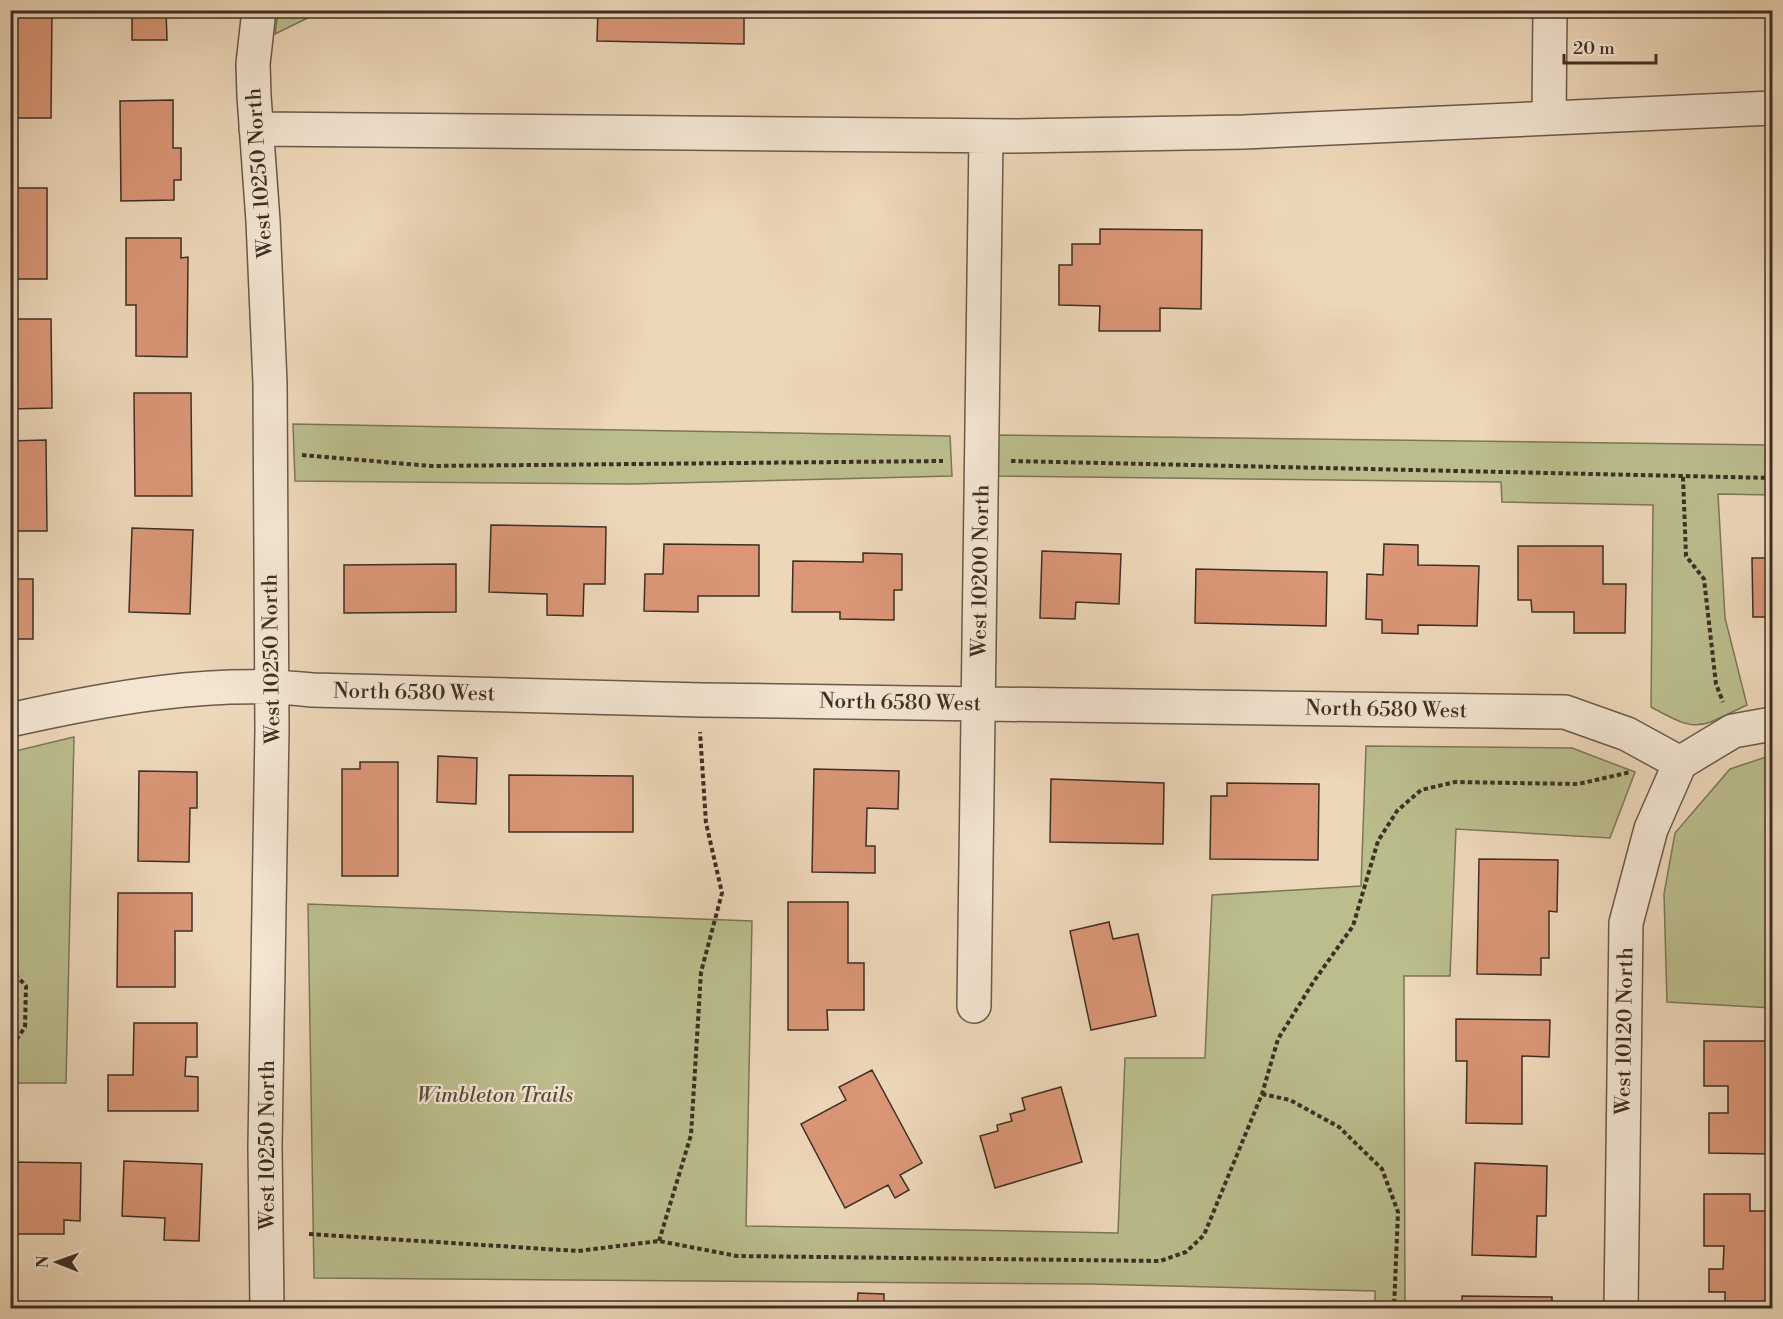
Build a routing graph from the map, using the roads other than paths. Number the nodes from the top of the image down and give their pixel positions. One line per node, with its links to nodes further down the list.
1 (259, 10): 5 (street, West 10250 North)
2 (1550, 10): 4 (street)
3 (1773, 108): 4 (street)
4 (1549, 118): 6 (street)
5 (256, 129): 6 (street); 7 (street, West 10250 North)
6 (986, 136): 8 (street, West 10200 North)
7 (272, 686): 8 (street, North 6580 West); 9 (street, North 6580 West); 13 (street, West 10250 North)
8 (978, 702): 11 (street, North 6580 West); 12 (street, West 10200 North)
9 (10, 720)
10 (1773, 724): 11 (street)
11 (1680, 763): 14 (street, West 10120 North)
12 (974, 1006)
13 (267, 1308)
14 (1621, 1308)

